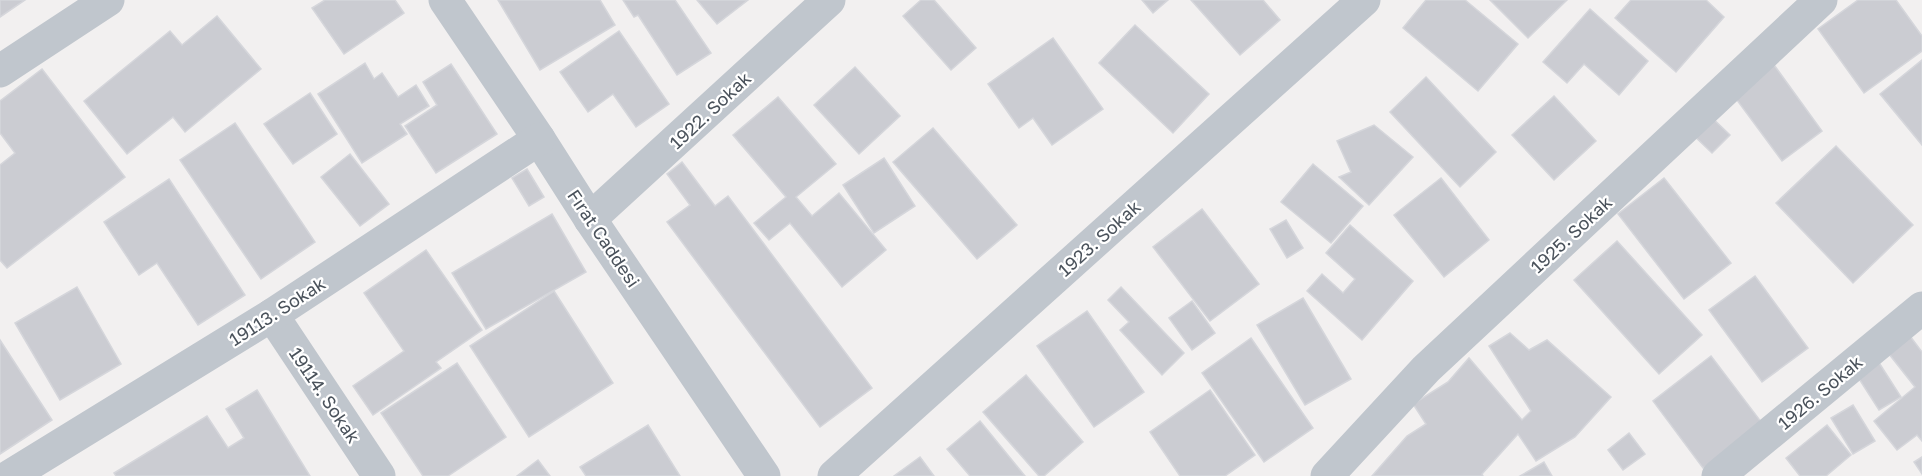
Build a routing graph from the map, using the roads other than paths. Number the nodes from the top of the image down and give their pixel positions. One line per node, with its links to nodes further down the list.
1 (108, 0): 6 (street)
2 (829, 0): 8 (street, 1922. Sokak)
3 (1364, 0): 14 (street, 1923. Sokak)
4 (1821, 0): 15 (street, 1925. Sokak)
5 (448, 1): 7 (street, Fırat Caddesi)
6 (0, 71)
7 (539, 139): 8 (street, Fırat Caddesi); 10 (street, 19113. Sokak)
8 (590, 219): 13 (street, Fırat Caddesi)
9 (1922, 308): 16 (street, 1926. Sokak)
10 (272, 315): 11 (street, 19113. Sokak); 12 (street, 19114. Sokak)
11 (10, 476)
12 (379, 476)
13 (764, 476)
14 (834, 476)
15 (1327, 476)
16 (1718, 476)

